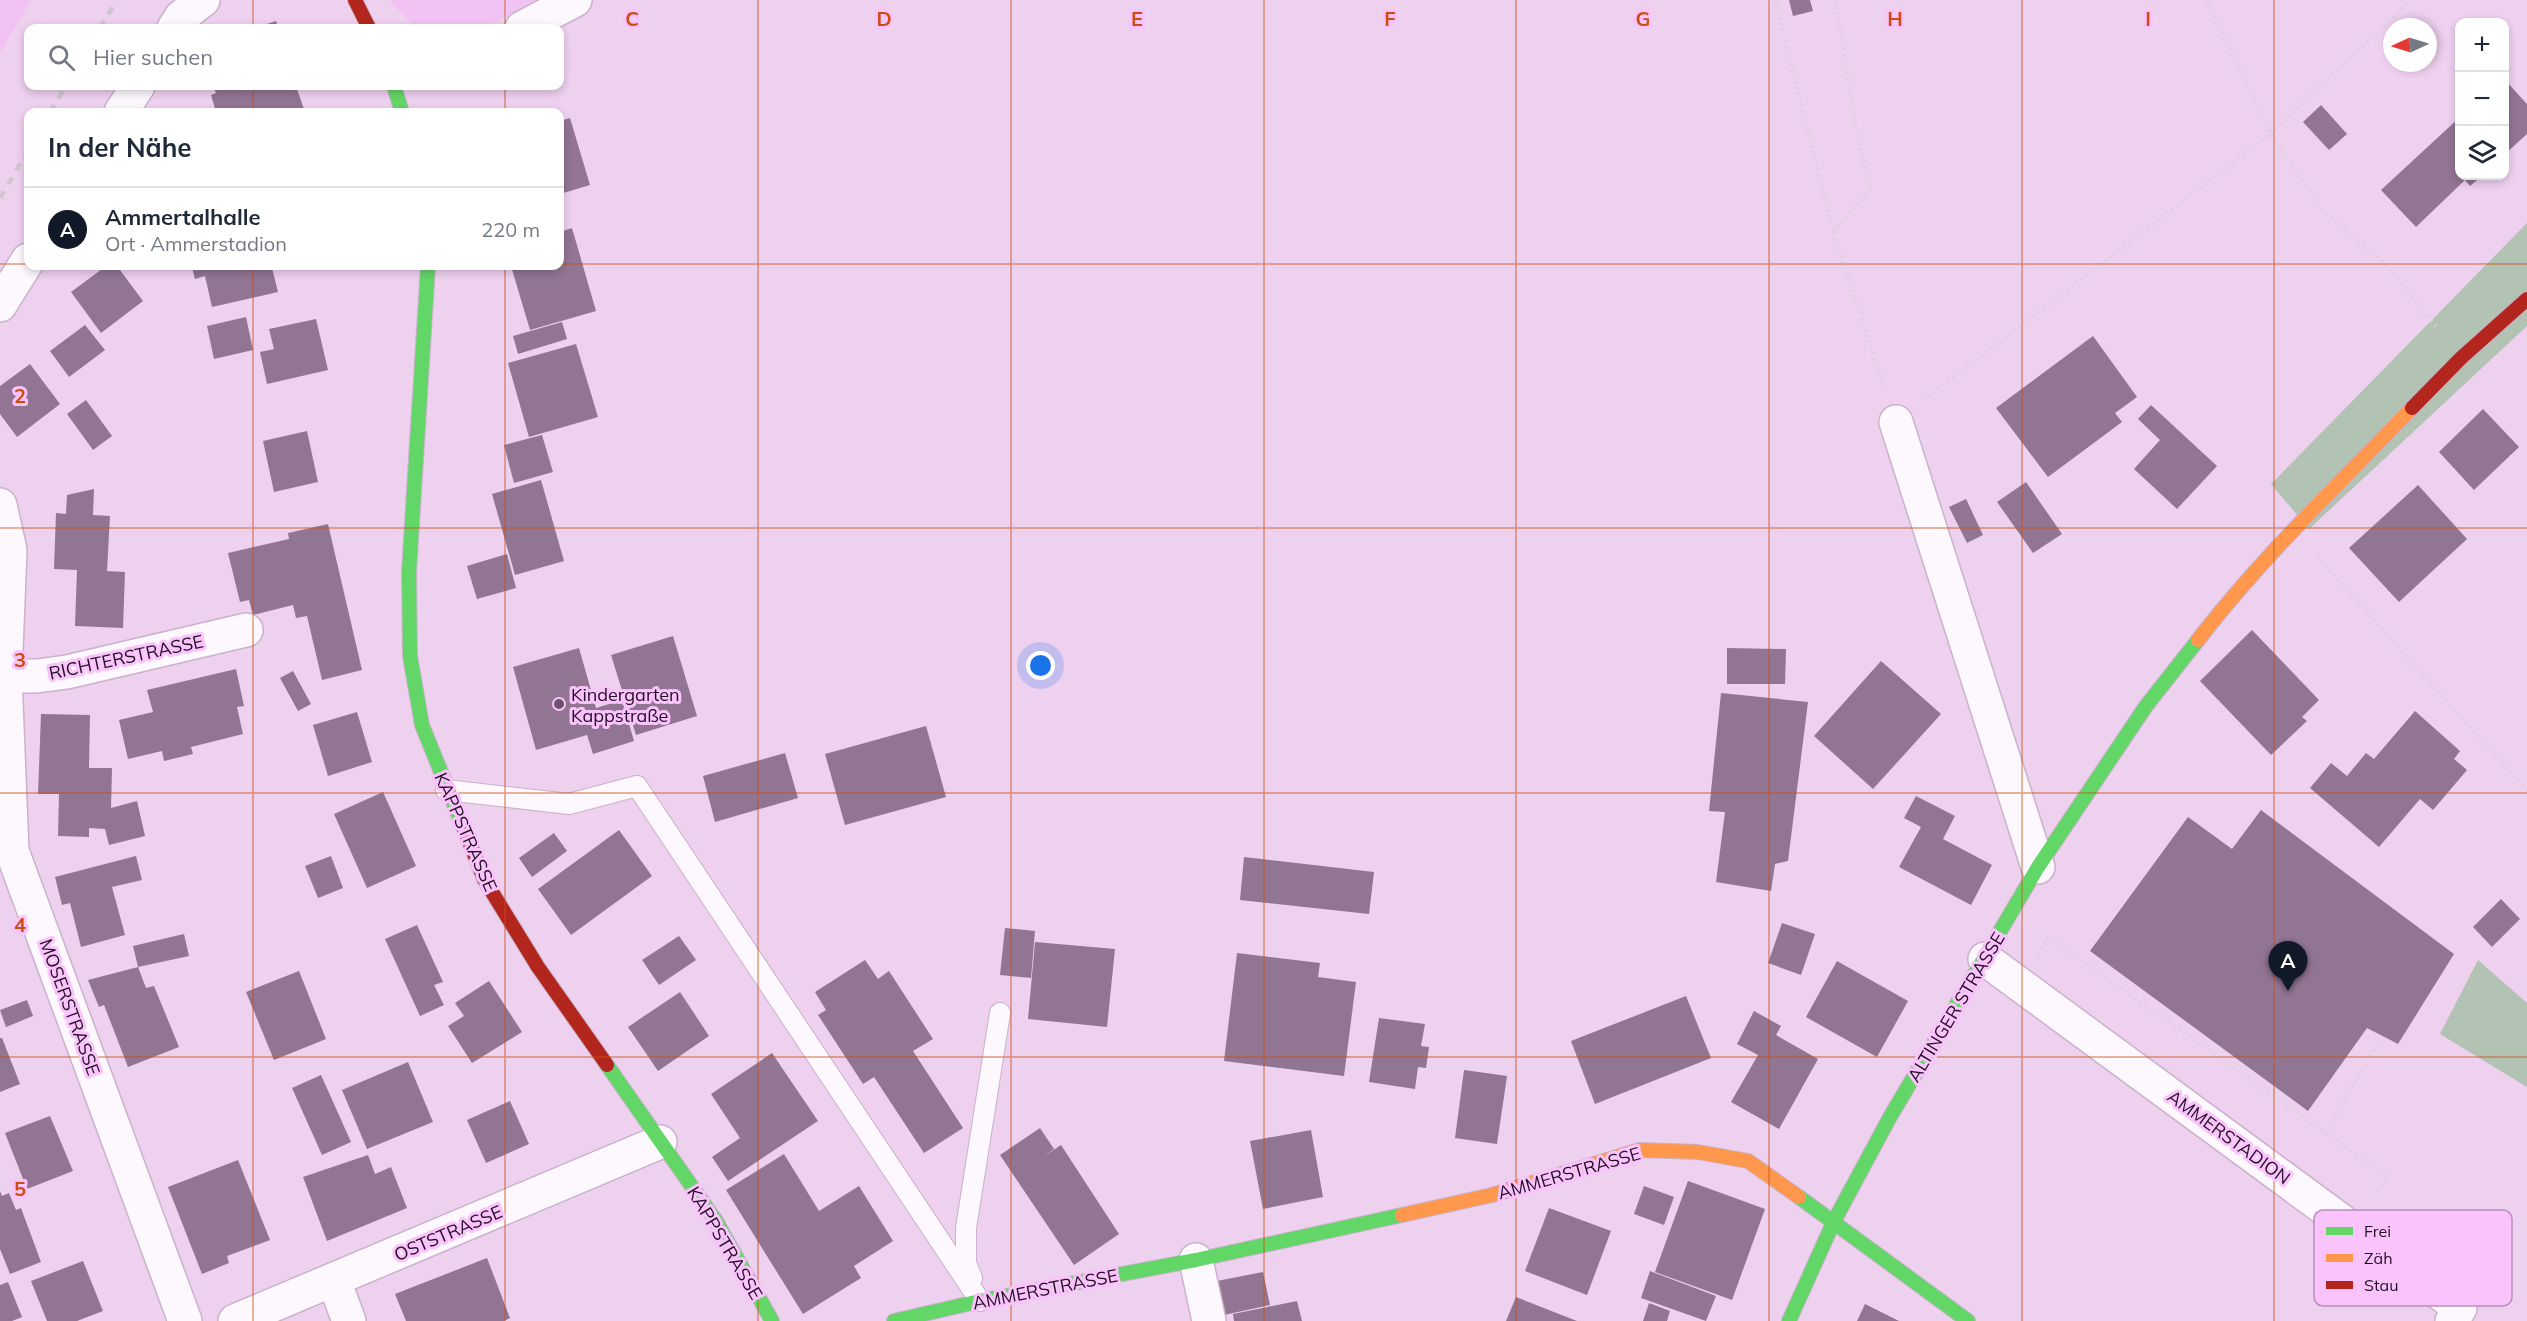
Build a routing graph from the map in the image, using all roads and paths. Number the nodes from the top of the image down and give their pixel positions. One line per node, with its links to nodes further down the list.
1 (203, 0): 8 (street)
2 (355, 0): 9 (street)
3 (574, 0): 10 (street)
4 (1775, 0): 16 (path)
5 (1835, 0): 16 (path)
6 (2206, 0): 15 (path)
7 (2411, 0): 15 (path)
8 (177, 24)
9 (367, 24)
10 (529, 24)
11 (135, 90): 13 (street)
12 (395, 90): 14 (street)
13 (124, 108)
14 (401, 108)
15 (2270, 134): 21 (path); 22 (path)
16 (1833, 231): 22 (path)
17 (24, 266): 20 (street)
18 (428, 270): 27 (street, KAPPSTRASSE)
19 (2527, 299): 21 (street, ALTINGER STRASSE)
20 (0, 305)
21 (2461, 358): 24 (street, ALTINGER STRASSE)
22 (1896, 422): 29 (street)
23 (0, 505): 26 (street, MOSERSTRASSE)
24 (2294, 530): 28 (path); 29 (street, ALTINGER STRASSE)
25 (246, 630): 26 (street, RICHTERSTRASSE)
26 (5, 676): 43 (street, MOSERSTRASSE)
27 (446, 790): 35 (street, KAPPSTRASSE); 41 (lane)
28 (2527, 790)
29 (2038, 867): 30 (street, ALTINGER STRASSE)
30 (1985, 959): 31 (street, AMMERSTADION); 38 (street, ALTINGER STRASSE)
31 (2020, 984): 34 (path); 36 (street, AMMERSTADION)
32 (999, 1014): 41 (lane)
33 (2382, 1036): 34 (path)
34 (2325, 1134): 37 (path)
35 (660, 1142): 40 (street, OSTSTRASSE); 46 (street, KAPPSTRASSE)
36 (2329, 1210)
37 (2367, 1210)
38 (1834, 1221): 39 (street, AMMERSTRASSE); 49 (street, ALTINGER STRASSE); 50 (street, AMMERSTRASSE)
39 (1196, 1260): 41 (street, AMMERSTRASSE); 48 (street)
40 (334, 1281): 44 (street, OSTSTRASSE); 45 (street)
41 (980, 1301): 47 (street, AMMERSTRASSE)
42 (2457, 1306): 51 (street, AMMERSTADION)
43 (185, 1321)
44 (236, 1321)
45 (349, 1321)
46 (772, 1321)
47 (894, 1321)
48 (1209, 1321)
49 (1789, 1321)
50 (1968, 1321)
51 (2452, 1321)

